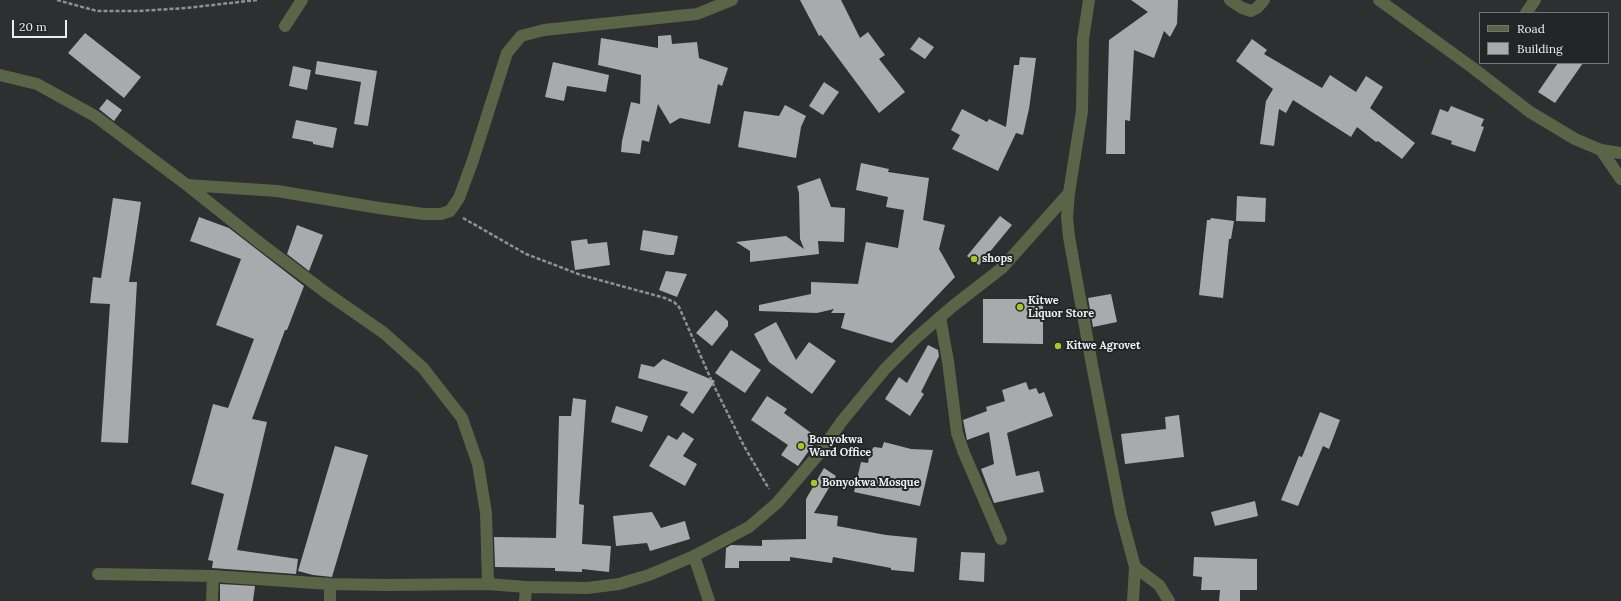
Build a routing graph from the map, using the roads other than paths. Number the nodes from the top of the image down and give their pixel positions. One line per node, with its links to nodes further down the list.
1 (302, 0): 9 (street)
2 (732, 0): 15 (street)
3 (1089, 0): 16 (street)
4 (1230, 0): 5 (street)
5 (1264, 0)
6 (1379, 0): 10 (street)
7 (1535, 0): 8 (street)
8 (1527, 12)
9 (285, 26)
10 (1476, 64): 12 (street)
11 (0, 75): 15 (street)
12 (1601, 150): 13 (street); 14 (street)
13 (1621, 154)
14 (1621, 179)
15 (187, 185): 24 (street)
16 (1069, 193): 17 (street); 20 (street)
17 (940, 317): 18 (street); 19 (street)
18 (1001, 539)
19 (694, 556): 25 (street); 29 (street)
20 (1135, 567): 30 (street); 31 (street)
21 (98, 574): 22 (street)
22 (213, 576): 23 (street); 26 (street)
23 (330, 584): 24 (street); 27 (street)
24 (488, 584): 25 (street)
25 (526, 587): 28 (street)
26 (212, 601)
27 (330, 601)
28 (525, 601)
29 (709, 601)
30 (1133, 601)
31 (1169, 601)

